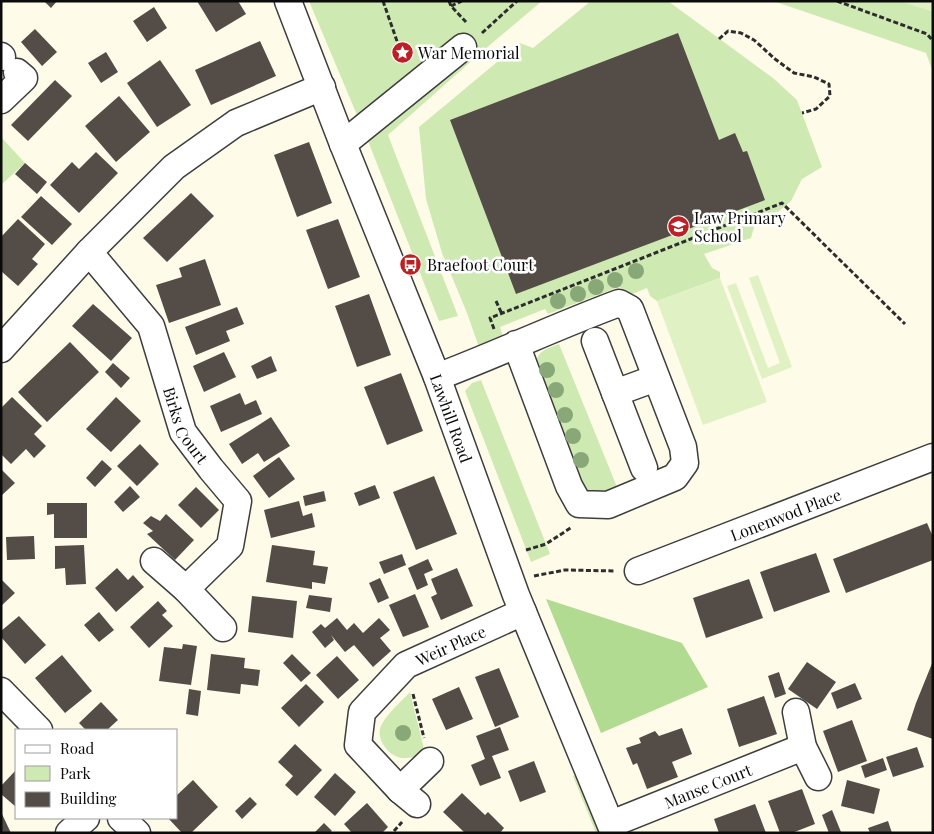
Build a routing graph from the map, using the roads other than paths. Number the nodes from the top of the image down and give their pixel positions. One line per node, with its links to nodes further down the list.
1 (288, 1): 4 (street, Lawhill Road)
2 (471, 41): 6 (street)
3 (7, 61): 5 (street)
4 (322, 87): 6 (street, Lawhill Road); 7 (street)
5 (1, 100)
6 (344, 144): 11 (street, Lawhill Road)
7 (89, 252): 10 (street); 18 (street, Birks Court)
8 (506, 338): 11 (street); 12 (street); 12 (street)
9 (595, 341): 13 (street)
10 (1, 349)
11 (437, 378): 19 (street, Lawhill Road)
12 (656, 378): 13 (street)
13 (615, 393): 15 (street)
14 (933, 457): 17 (street, Lonenwod Place)
15 (644, 468)
16 (154, 561): 18 (street)
17 (638, 571)
18 (186, 589): 20 (street)
19 (523, 612): 25 (street, Weir Place); 29 (street, Lawhill Road)
20 (223, 628)
21 (1, 692): 23 (street)
22 (796, 712): 24 (street)
23 (38, 729)
24 (803, 746): 26 (street); 29 (street, Manse Court)
25 (430, 761)
26 (818, 777)
27 (85, 819): 30 (street)
28 (122, 819): 31 (street)
29 (612, 828)
30 (69, 833)
31 (137, 833)

